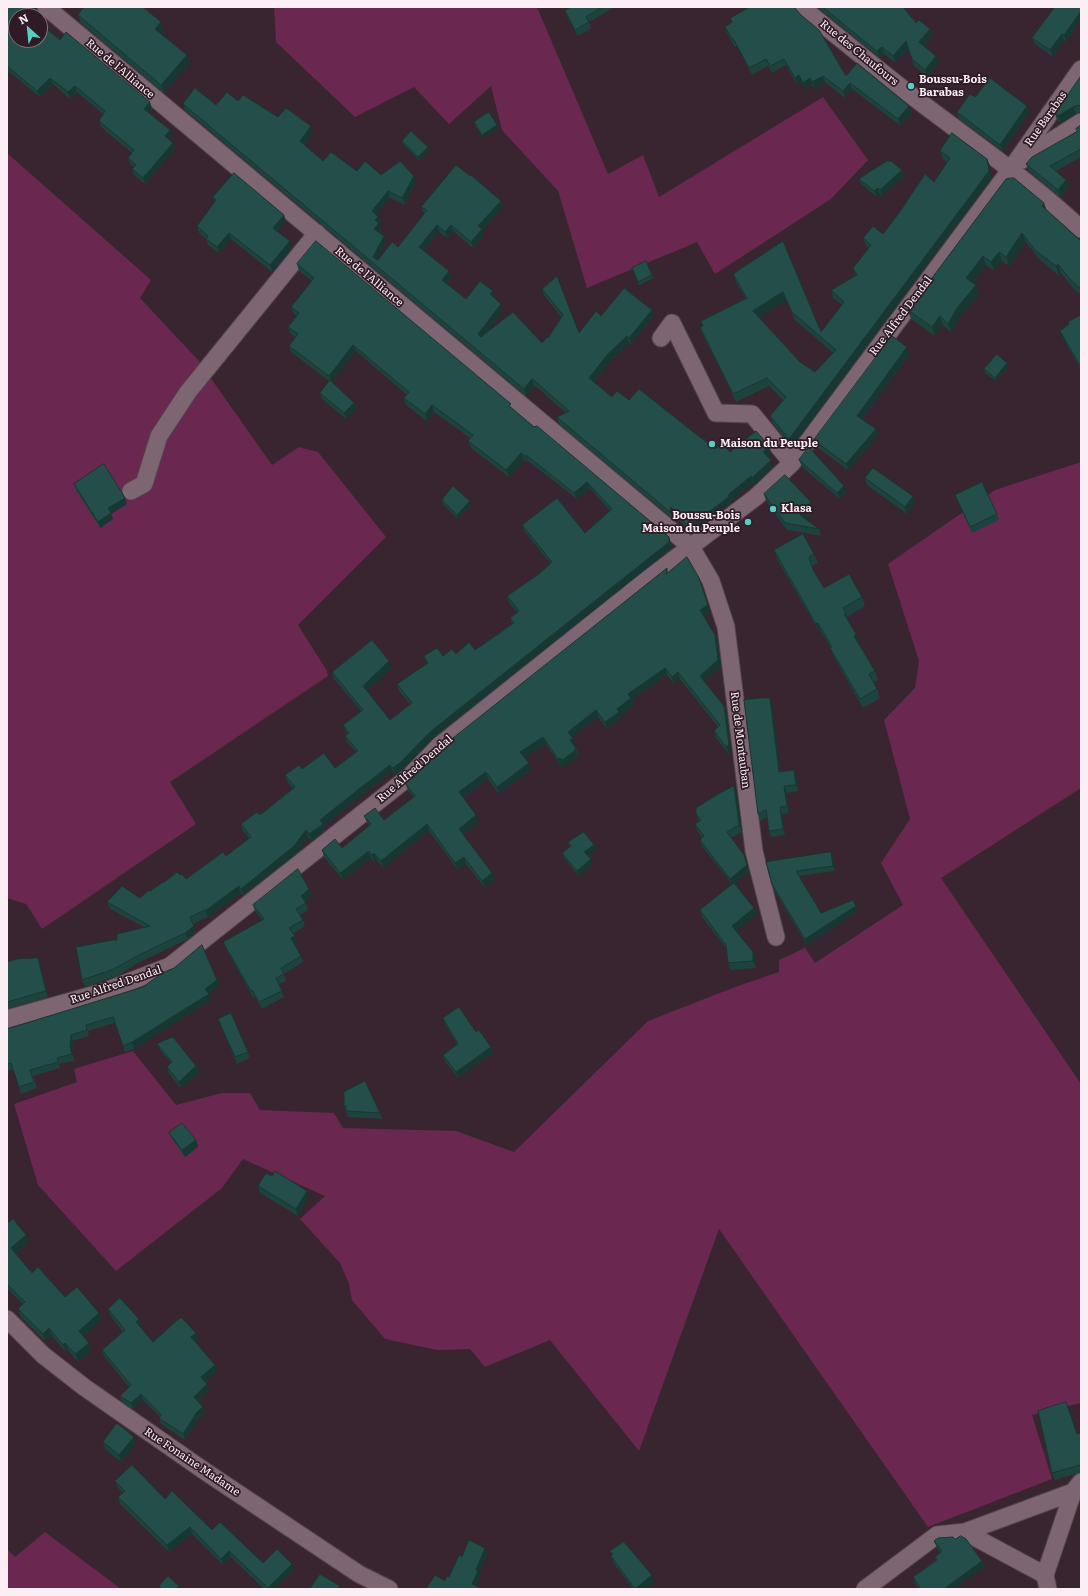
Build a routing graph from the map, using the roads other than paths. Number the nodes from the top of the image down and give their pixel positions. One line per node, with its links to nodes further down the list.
1 (46, 7): 7 (street, Rue de l'Alliance)
2 (804, 7): 5 (street, Rue des Chaufours)
3 (1081, 69): 5 (street, Rue Barabas)
4 (1081, 122): 5 (street)
5 (1011, 169): 6 (street, Rue des Chaufours); 9 (street, Rue Alfred Dendal)
6 (1081, 229)
7 (317, 233): 10 (street); 11 (street, Rue de l'Alliance)
8 (661, 338): 9 (street)
9 (792, 463): 11 (street, Rue Alfred Dendal)
10 (131, 491)
11 (691, 547): 12 (street, Rue de Montauban); 13 (street, Rue Alfred Dendal)
12 (776, 937)
13 (7, 1019)
14 (7, 1319): 18 (street, Rue Fonaine Madame)
15 (1077, 1487): 16 (street); 17 (street)
16 (965, 1532): 17 (street); 19 (street)
17 (1047, 1582)
18 (389, 1589)
19 (865, 1589)

